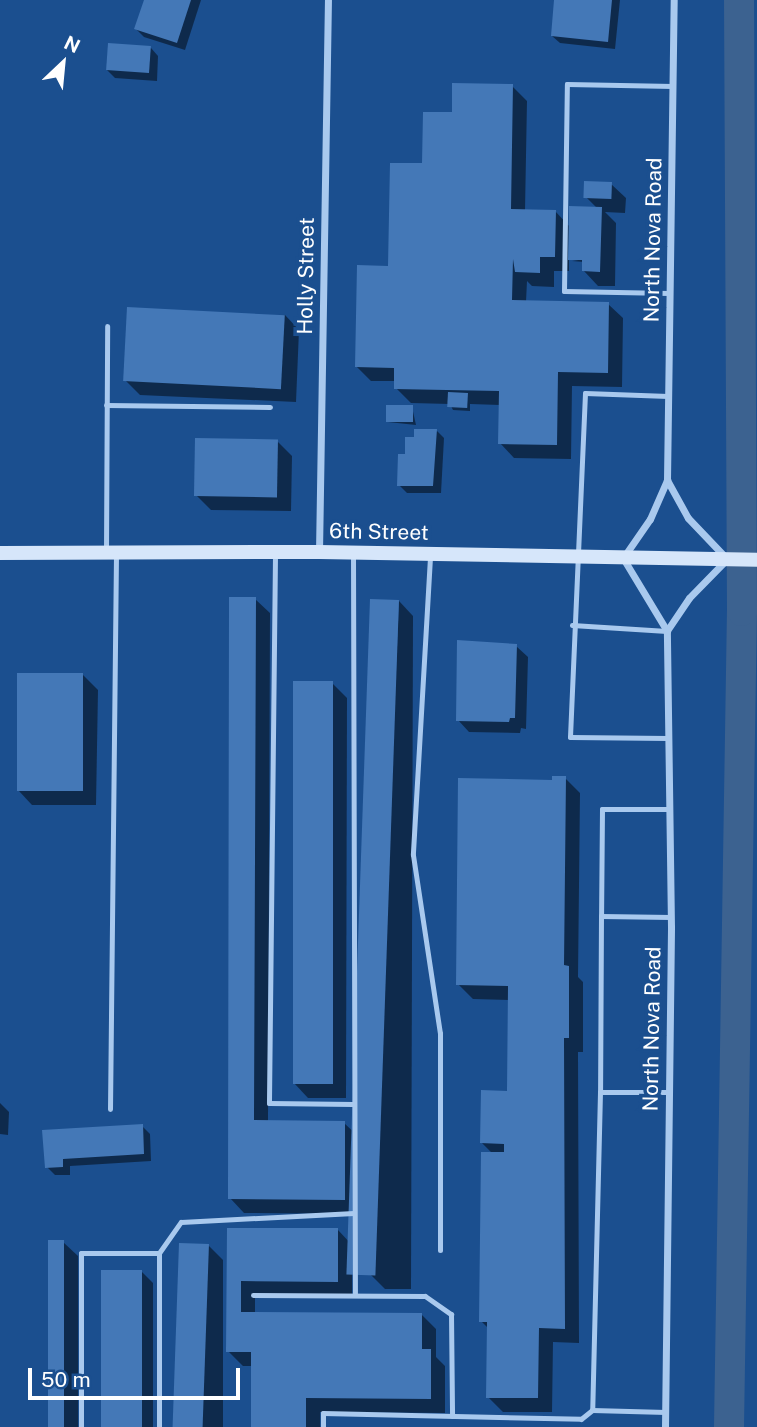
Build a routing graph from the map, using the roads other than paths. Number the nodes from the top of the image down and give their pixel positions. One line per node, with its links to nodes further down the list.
1 (328, 0): 12 (street, Holly Street)
2 (674, 0): 3 (street, North Nova Road)
3 (673, 86): 4 (street, North Nova Road); 4 (lane)
4 (669, 293): 6 (street, North Nova Road)
5 (107, 326): 7 (lane)
6 (668, 397): 9 (street, North Nova Road); 16 (lane)
7 (106, 405): 8 (lane); 10 (lane)
8 (270, 407)
9 (667, 480): 17 (street); 18 (street)
10 (111, 552): 11 (street, 6th Street); 14 (street, 6th Street); 29 (lane)
11 (275, 552): 12 (street, 6th Street); 28 (lane)
12 (319, 552): 13 (street, 6th Street)
13 (353, 552): 15 (street, 6th Street); 28 (lane)
14 (0, 553)
15 (430, 554): 16 (street, 6th Street); 31 (lane)
16 (575, 556): 17 (street, 6th Street); 20 (lane)
17 (623, 558): 18 (street, 6th Street); 21 (street)
18 (727, 559): 19 (street, 6th Street); 21 (street)
19 (757, 560)
20 (572, 625): 21 (lane); 22 (lane)
21 (667, 631): 22 (street, North Nova Road)
22 (668, 737): 23 (street, North Nova Road)
23 (669, 809): 24 (lane); 25 (street, North Nova Road)
24 (601, 916): 25 (lane); 26 (lane)
25 (671, 917): 27 (street, North Nova Road)
26 (600, 1092): 27 (lane); 35 (lane)
27 (668, 1092): 36 (street, North Nova Road)
28 (354, 1104): 30 (lane)
29 (110, 1109)
30 (354, 1213): 32 (lane); 34 (lane)
31 (440, 1250)
32 (159, 1253): 39 (lane); 40 (lane)
33 (253, 1295): 34 (lane)
34 (355, 1295): 37 (lane)
35 (592, 1410): 36 (lane); 38 (lane)
36 (666, 1412): 43 (street, North Nova Road)
37 (452, 1416): 38 (lane); 41 (lane)
38 (559, 1418): 42 (lane)
39 (81, 1427)
40 (159, 1427)
41 (323, 1427)
42 (559, 1427)
43 (665, 1427)

